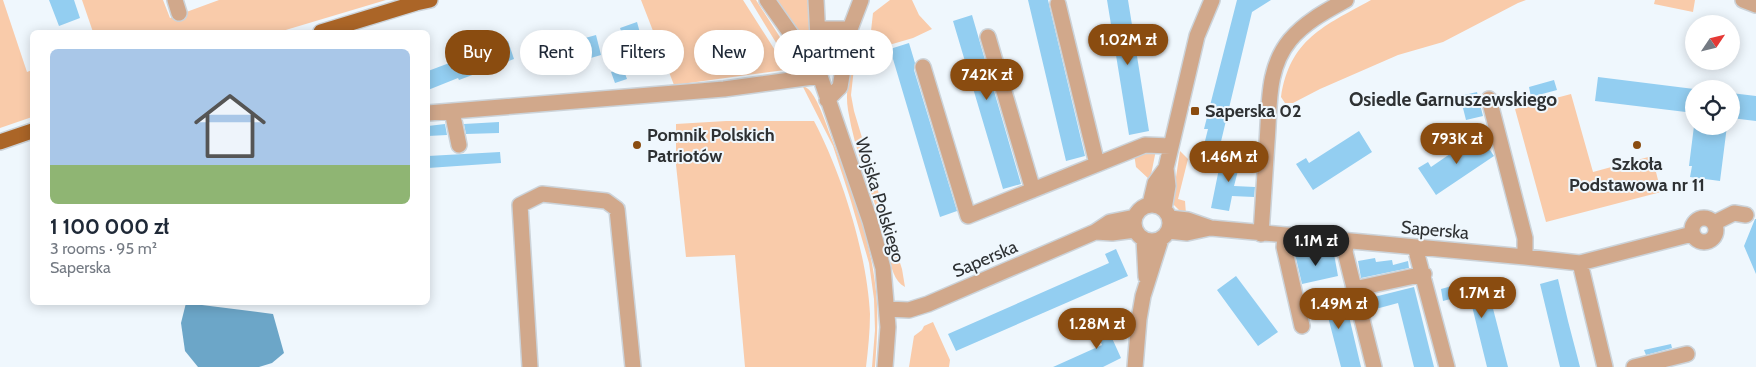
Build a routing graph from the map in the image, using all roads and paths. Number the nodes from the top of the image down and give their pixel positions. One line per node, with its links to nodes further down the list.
1 (767, 0): 15 (street, Wojska Polskiego)
2 (816, 0): 10 (street, Wojska Polskiego)
3 (861, 0): 11 (street)
4 (1212, 0): 23 (street)
5 (1346, 0): 29 (street)
6 (1743, 0): 9 (street)
7 (422, 1): 12 (main road)
8 (1058, 4): 24 (street)
9 (1756, 5)
10 (818, 29): 11 (street); 15 (street, Wojska Polskiego)
11 (850, 29): 17 (street)
12 (328, 30)
13 (988, 37): 25 (street)
14 (923, 67): 25 (street)
15 (820, 76): 17 (street, Wojska Polskiego); 18 (street)
16 (1489, 99): 33 (street)
17 (828, 100): 38 (street, Wojska Polskiego)
18 (452, 111): 19 (street); 22 (street)
19 (430, 113)
20 (30, 132): 21 (main road)
21 (0, 142)
22 (459, 145)
23 (1171, 146): 24 (street); 27 (street)
24 (1098, 164): 25 (street)
25 (1033, 190)
26 (1746, 216): 34 (street, Saperska)
27 (1162, 220): 28 (street, Saperska); 28 (street); 29 (street, Saperska); 36 (street)
28 (1138, 229): 36 (street); 38 (street, Saperska)
29 (1261, 234): 30 (street, Saperska)
30 (1285, 236): 31 (street, Saperska); 39 (street)
31 (1347, 241): 32 (street, Saperska); 37 (street)
32 (1415, 247): 33 (street, Saperska); 35 (street)
33 (1525, 257): 34 (street, Saperska)
34 (1580, 263): 48 (street)
35 (1424, 274): 37 (street); 47 (street)
36 (1146, 281): 41 (street)
37 (1354, 289): 46 (street)
38 (887, 309): 44 (street, Wojska Polskiego)
39 (1302, 326)
40 (1687, 354): 49 (street)
41 (1136, 363): 45 (street)
42 (530, 367): 43 (street)
43 (633, 367)
44 (885, 367)
45 (1121, 367)
46 (1374, 367)
47 (1447, 367)
48 (1605, 367)
49 (1634, 367)

